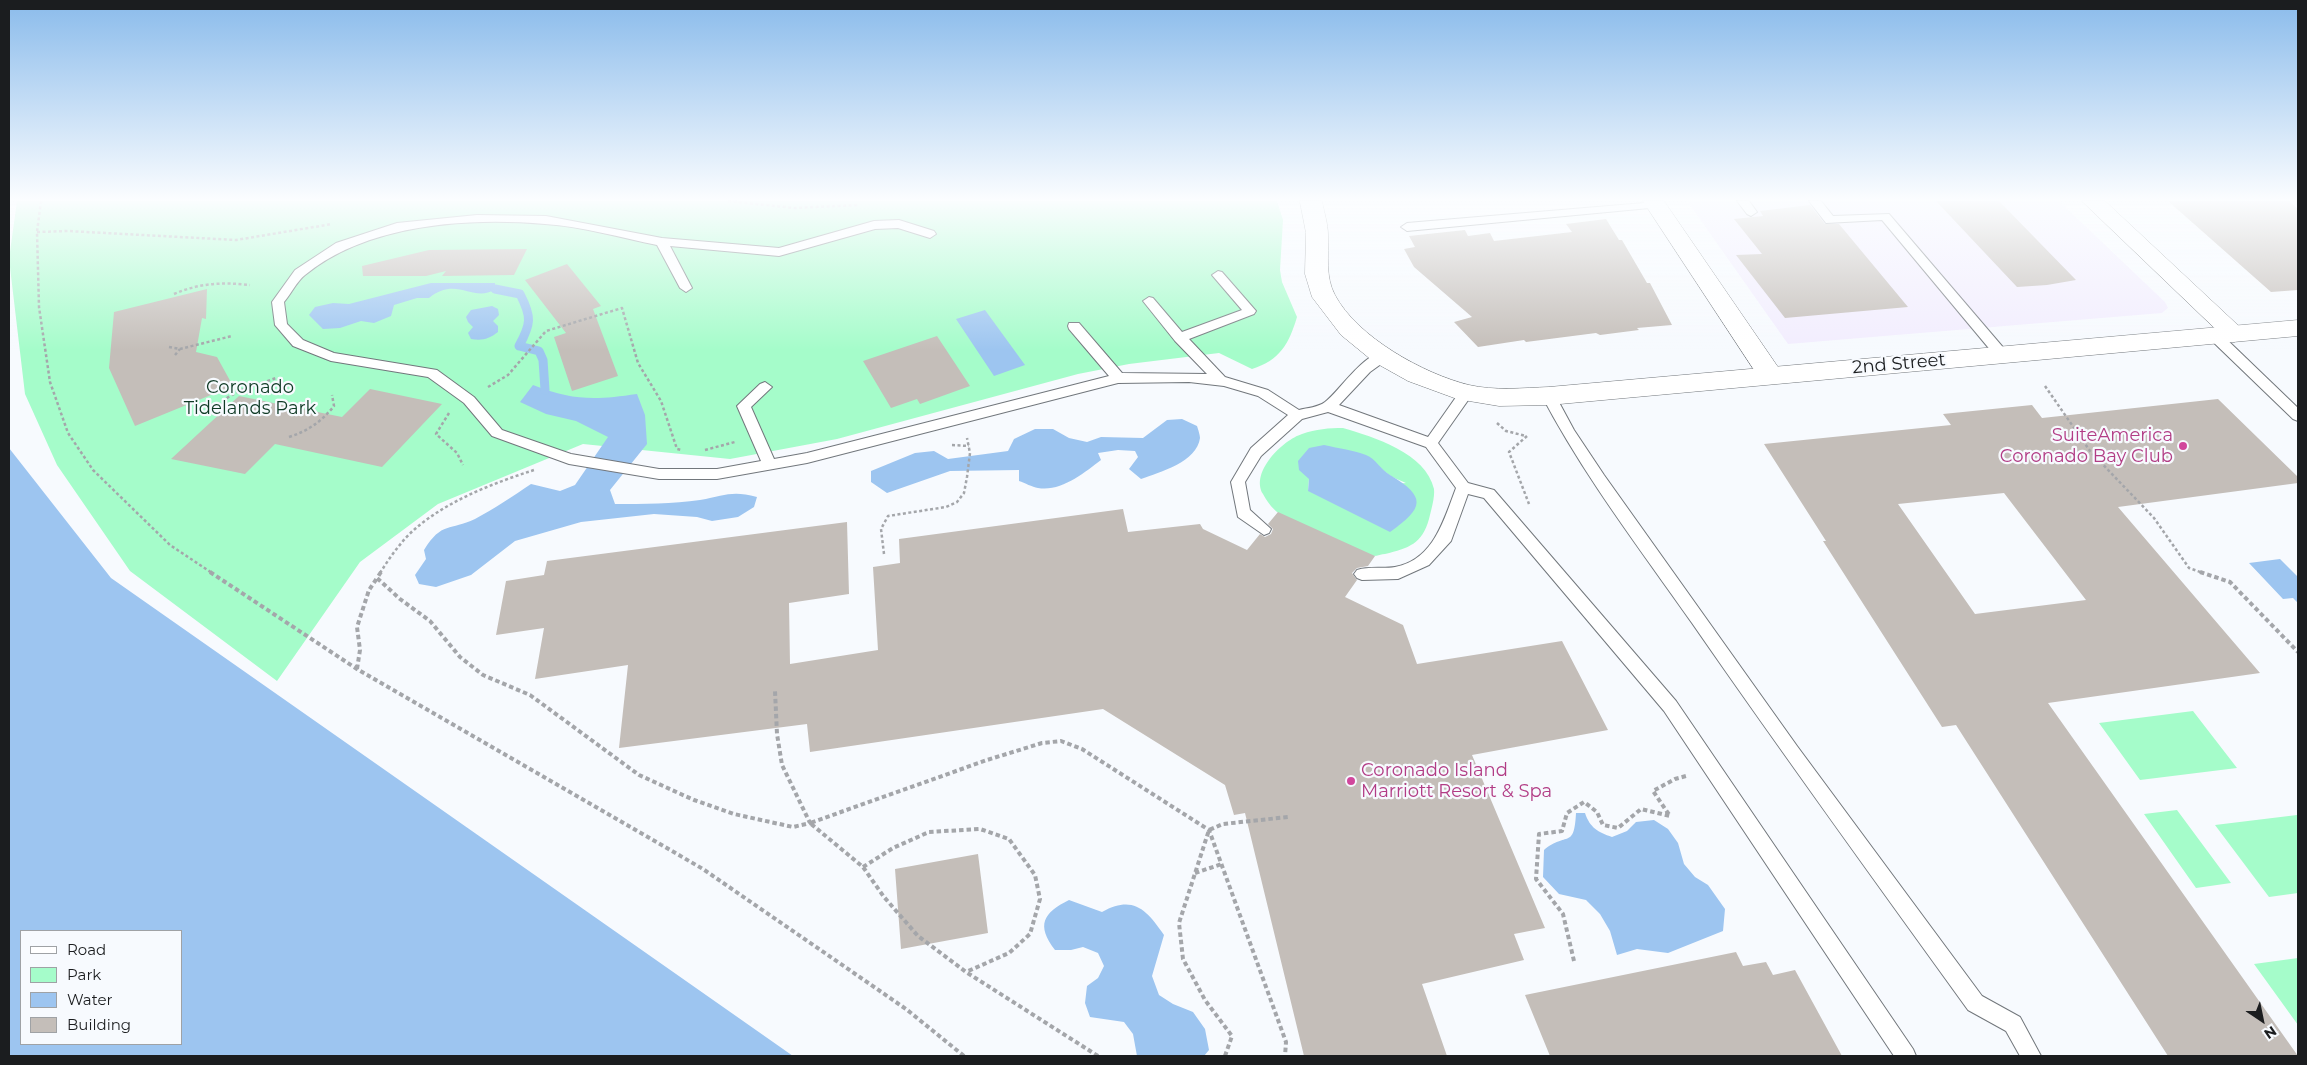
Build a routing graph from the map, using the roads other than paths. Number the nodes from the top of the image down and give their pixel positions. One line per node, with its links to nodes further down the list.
1 (333, 251): 28 (lane)
2 (667, 251): 10 (lane)
3 (764, 251): 4 (lane)
4 (784, 251)
5 (1317, 251): 17 (main road, 2nd Street)
6 (1686, 251): 18 (main road)
7 (1913, 251): 16 (lane)
8 (2141, 251): 14 (main road)
9 (1218, 275): 15 (lane)
10 (686, 288)
11 (1149, 301): 15 (lane)
12 (1074, 326): 19 (lane)
13 (2298, 328): 14 (main road, 2nd Street)
14 (2225, 335): 16 (main road, 2nd Street); 26 (lane)
15 (1180, 338): 20 (lane)
16 (2002, 355): 18 (main road, 2nd Street)
17 (1383, 356): 22 (main road, 2nd Street); 24 (lane)
18 (1771, 376): 23 (main road, 2nd Street)
19 (1118, 378): 20 (lane); 28 (lane)
20 (1220, 380): 25 (lane)
21 (765, 387): 28 (lane)
22 (1466, 392): 23 (main road, 2nd Street); 27 (lane)
23 (1549, 396): 33 (lane)
24 (1329, 407): 25 (lane); 27 (lane)
25 (1297, 415): 30 (lane)
26 (2298, 416)
27 (1431, 443): 29 (lane)
28 (770, 465)
29 (1463, 487): 31 (lane); 32 (lane)
30 (1264, 529)
31 (1362, 574)
32 (1906, 1056)
33 (2032, 1056)

